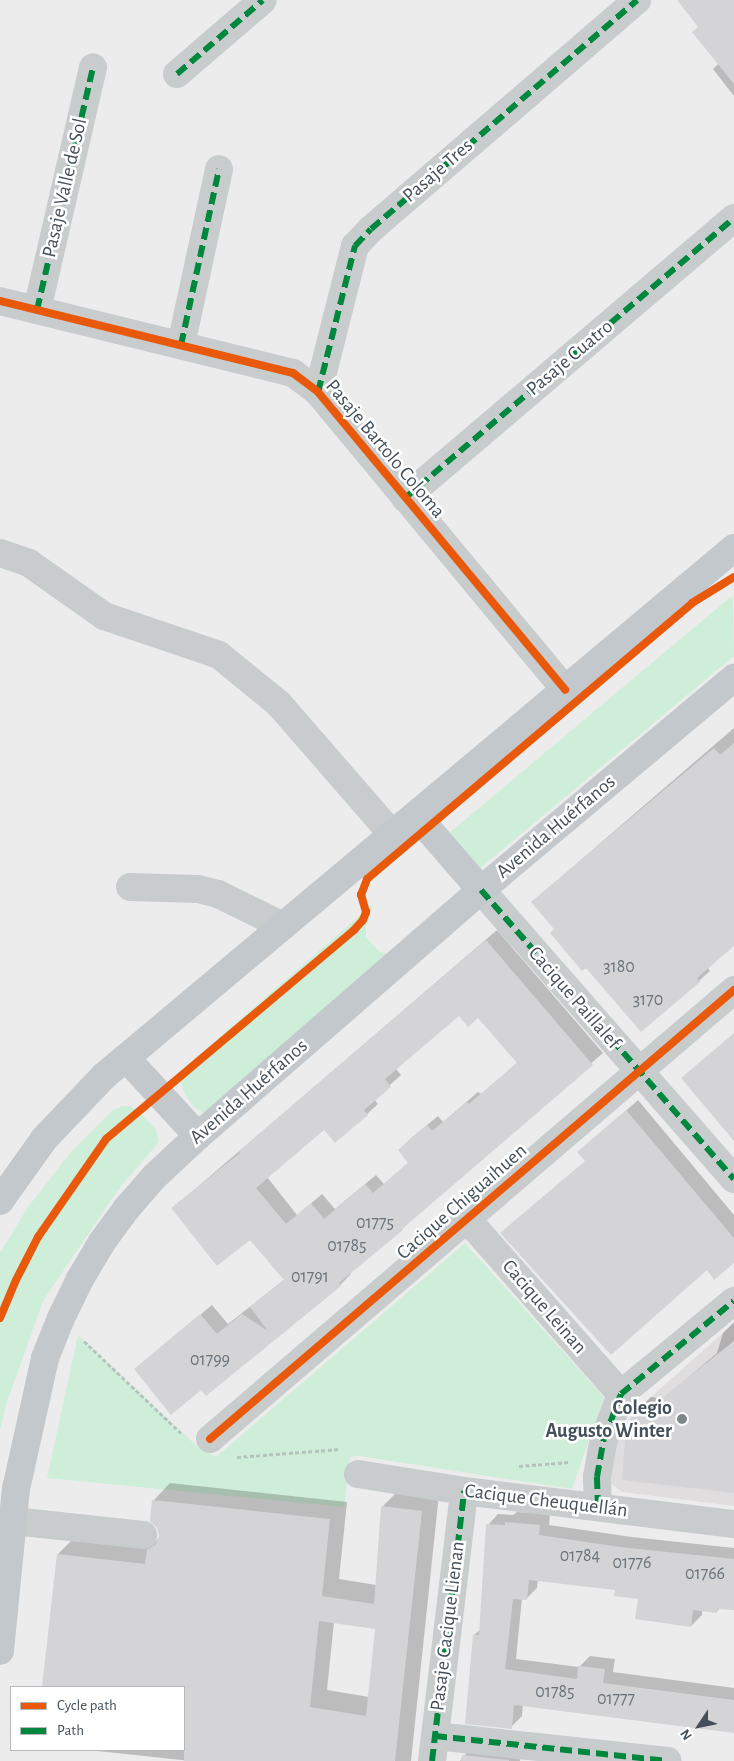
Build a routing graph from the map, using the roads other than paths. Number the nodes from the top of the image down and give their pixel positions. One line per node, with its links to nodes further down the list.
1 (263, 0): 4 (street)
2 (637, 0): 10 (street, Pasaje Tres)
3 (93, 67): 8 (street, Pasaje Valle de Sol)
4 (177, 74)
5 (219, 169): 9 (street)
6 (734, 218): 11 (street, Pasaje Cuatro)
7 (0, 301): 8 (street, Pasaje Bartolo Coloma)
8 (37, 310): 9 (street, Pasaje Bartolo Coloma)
9 (180, 345): 10 (street, Pasaje Bartolo Coloma)
10 (318, 392): 11 (street, Pasaje Bartolo Coloma)
11 (405, 498): 15 (street, Pasaje Bartolo Coloma)
12 (0, 552): 17 (street)
13 (731, 556): 15 (main road)
14 (734, 678): 19 (main road, Avenida Huérfanos)
15 (565, 690): 16 (main road)
16 (416, 815): 17 (main road); 19 (main road, Cacique Paillalef)
17 (393, 835): 20 (main road)
18 (130, 887): 20 (street)
19 (481, 890): 23 (street, Cacique Paillalef); 24 (main road, Avenida Huérfanos)
20 (283, 926): 22 (main road)
21 (734, 990): 23 (street, Cacique Chiguaihuen)
22 (126, 1058): 24 (main road); 26 (main road)
23 (639, 1072): 25 (street, Cacique Paillalef); 27 (street, Cacique Chiguaihuen)
24 (198, 1136): 34 (main road, Avenida Huérfanos)
25 (734, 1179)
26 (0, 1201)
27 (467, 1219): 29 (street, Cacique Leinan); 30 (street, Cacique Chiguaihuen)
28 (734, 1301): 29 (street)
29 (621, 1394): 33 (street)
30 (208, 1446)
31 (354, 1461): 32 (street, Cacique Cheuquellán)
32 (464, 1491): 33 (street, Cacique Cheuquellán); 38 (street, Pasaje Cacique Lienan)
33 (598, 1507): 35 (street, Cacique Cheuquellán)
34 (13, 1521): 36 (street); 37 (main road, Avenida Huérfanos)
35 (734, 1524)
36 (143, 1536)
37 (0, 1651)
38 (434, 1748): 39 (street)
39 (668, 1761)

